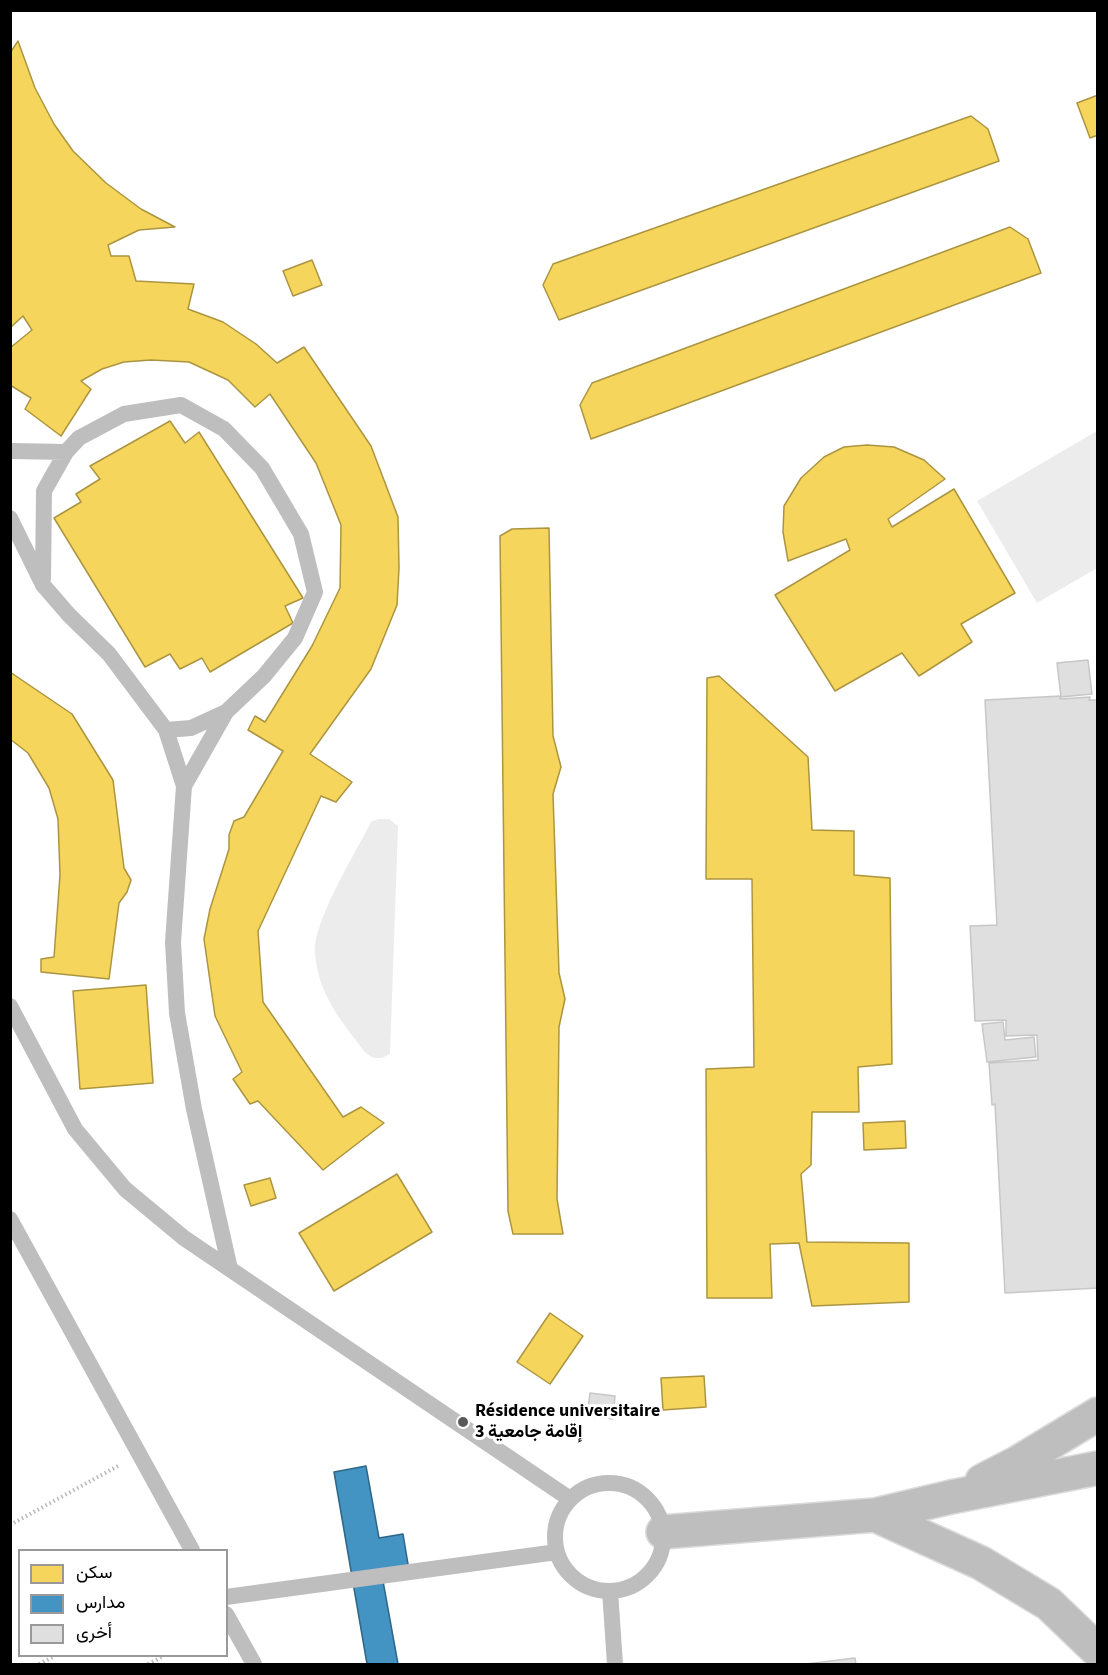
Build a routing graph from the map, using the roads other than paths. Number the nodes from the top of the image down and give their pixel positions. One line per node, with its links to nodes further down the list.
1 (10, 451): 2 (lane)
2 (66, 452): 4 (lane); 5 (lane)
3 (10, 518): 4 (lane)
4 (43, 585): 6 (lane)
5 (226, 712): 6 (lane); 7 (lane)
6 (166, 730): 7 (lane)
7 (184, 786): 10 (lane)
8 (10, 1006): 10 (lane)
9 (10, 1219): 17 (lane)
10 (230, 1269): 14 (lane)
11 (1098, 1414): 13 (highway)
12 (1098, 1468): 13 (highway)
13 (951, 1497): 15 (highway)
14 (570, 1499): 16 (lane); 18 (lane)
15 (875, 1515): 16 (highway); 22 (highway)
16 (663, 1532): 19 (lane)
17 (191, 1549)
18 (557, 1552): 19 (lane); 20 (lane)
19 (610, 1591): 24 (lane)
20 (228, 1597)
21 (228, 1618): 23 (lane)
22 (1098, 1651)
23 (254, 1665)
24 (615, 1665)

